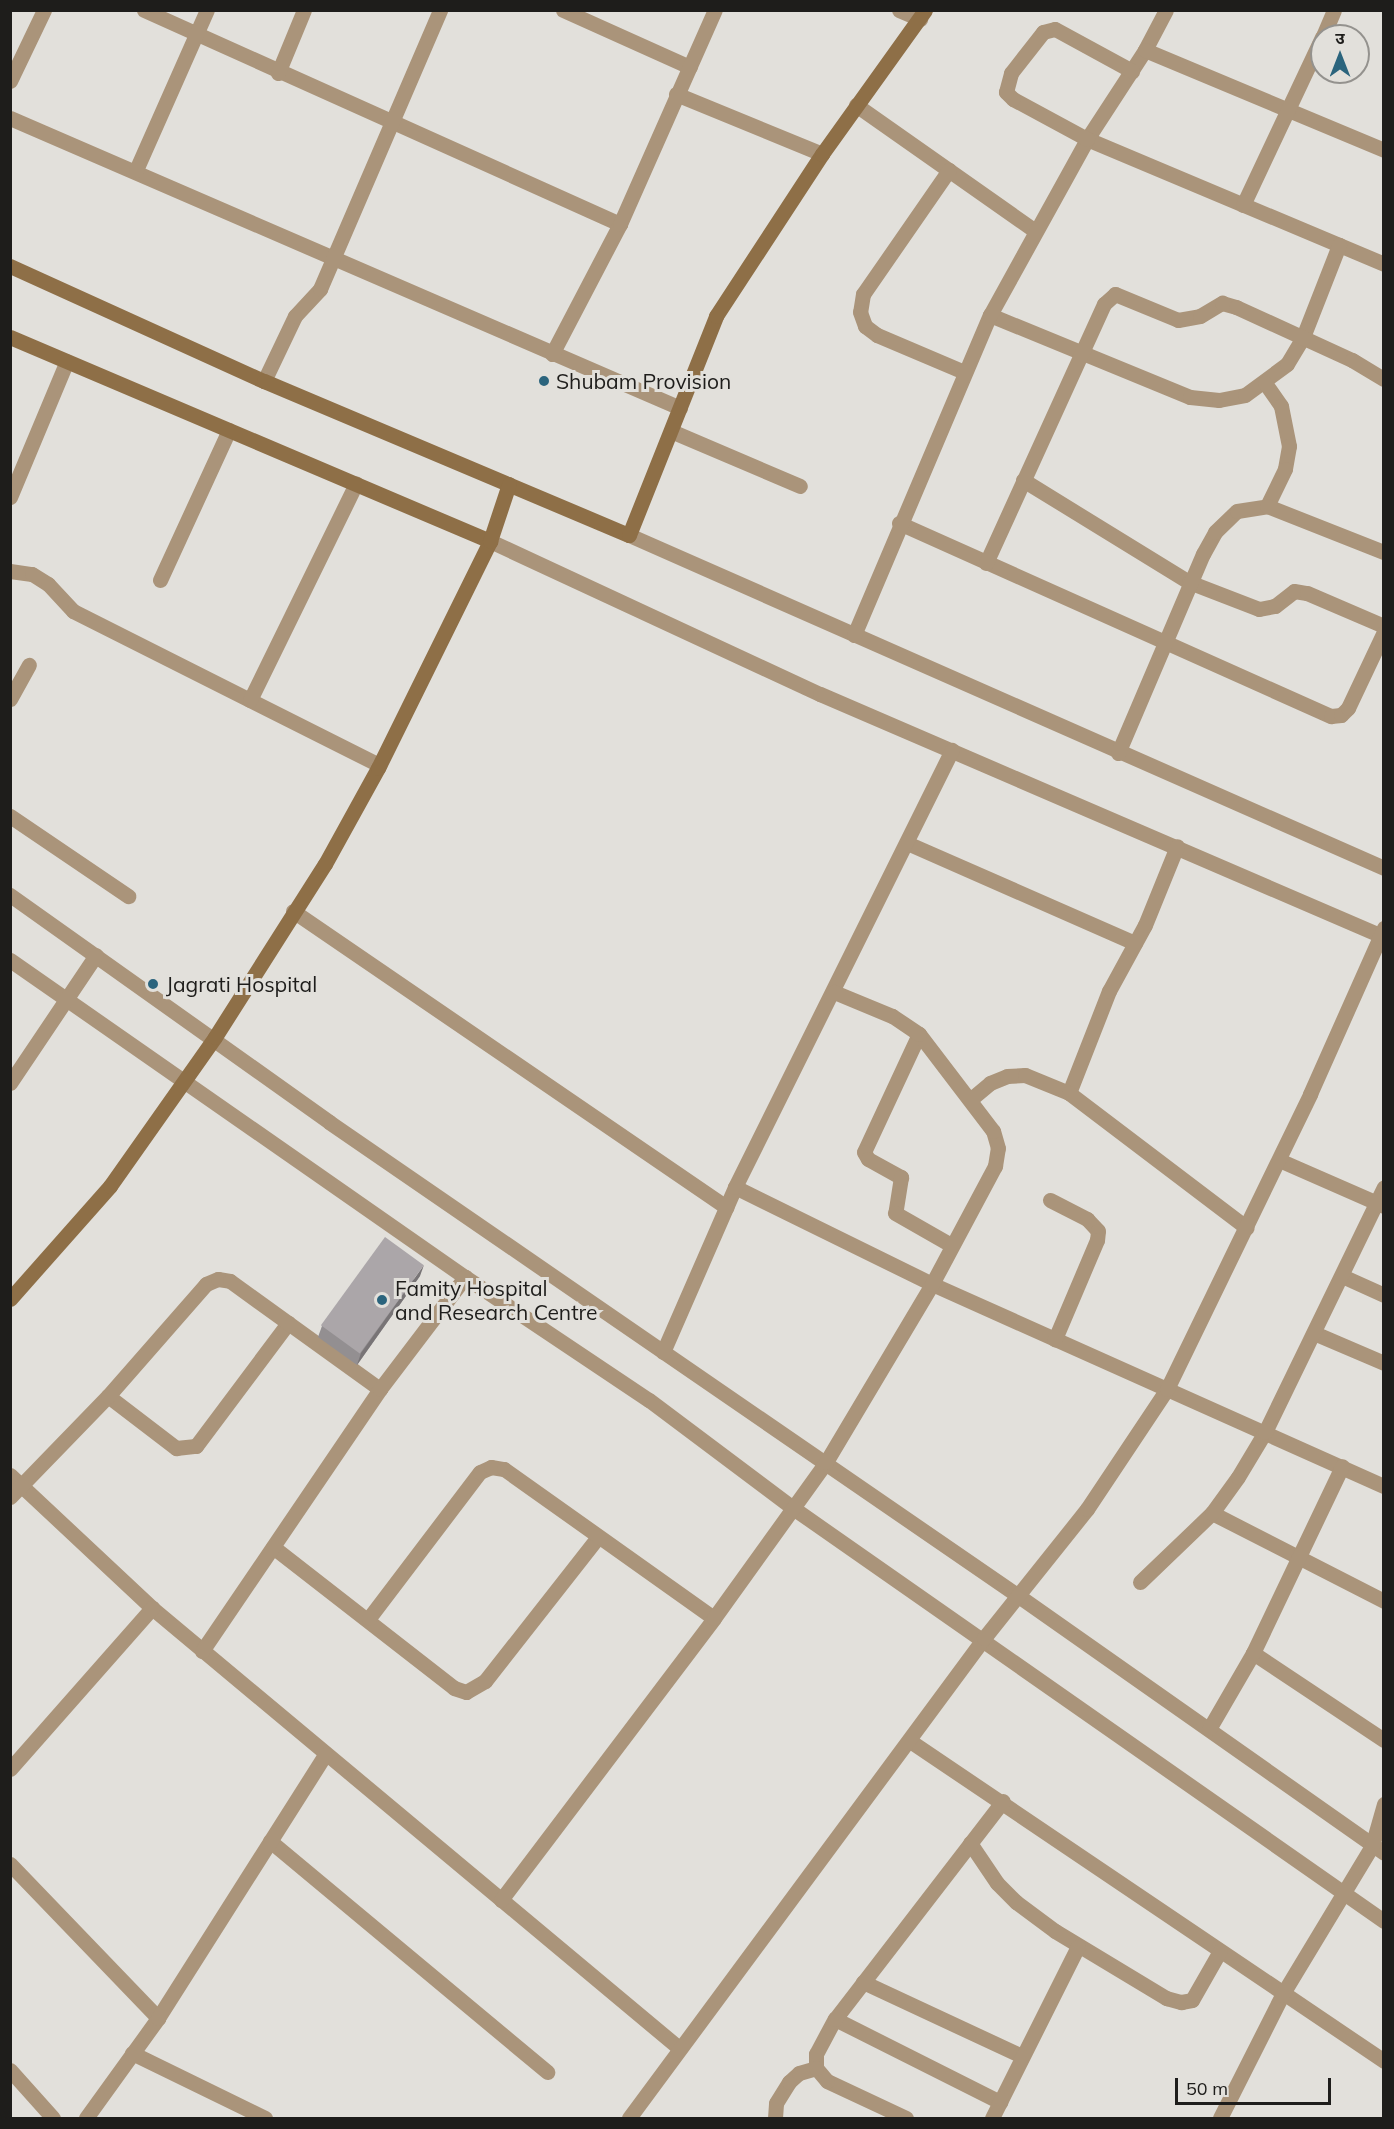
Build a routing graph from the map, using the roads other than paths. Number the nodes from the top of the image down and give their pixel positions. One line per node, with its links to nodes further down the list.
1 (44, 10): 19 (street)
2 (144, 10): 13 (street)
3 (207, 10): 13 (street)
4 (304, 10): 18 (street)
5 (440, 10): 24 (street)
6 (563, 10): 16 (street)
7 (715, 10): 16 (street)
8 (899, 10): 11 (street)
9 (1166, 10): 14 (street)
10 (1334, 10): 12 (street)
11 (923, 15): 21 (street)
12 (1328, 24)
13 (196, 34): 18 (street); 28 (street)
14 (1145, 50): 17 (street); 22 (street)
15 (1310, 63): 22 (street)
16 (690, 67): 20 (street)
17 (1132, 71): 25 (street); 25 (street)
18 (279, 73): 24 (street)
19 (10, 81)
20 (676, 94): 27 (street); 31 (street)
21 (856, 105): 27 (street); 29 (street)
22 (1288, 111): 26 (street); 30 (street)
23 (10, 118): 28 (street)
24 (393, 122): 31 (street); 34 (street)
25 (1086, 139): 30 (street); 32 (street)
26 (1383, 150)
27 (822, 154): 47 (street)
28 (136, 170): 34 (street)
29 (949, 170): 32 (street); 43 (street)
30 (1243, 205): 33 (street)
31 (620, 225): 40 (street)
32 (1034, 230): 37 (street)
33 (1339, 245): 35 (street); 39 (street)
34 (334, 259): 40 (street); 45 (street)
35 (1383, 264)
36 (10, 266): 45 (street)
37 (990, 315): 41 (street); 43 (street)
38 (10, 336): 42 (street)
39 (1304, 337): 41 (street); 44 (street); 46 (street)
40 (552, 354): 47 (street)
41 (1080, 354): 46 (street); 50 (street)
42 (68, 361): 48 (street); 54 (street)
43 (964, 372): 56 (street)
44 (1383, 379)
45 (264, 381): 52 (street)
46 (1265, 383): 55 (street)
47 (680, 408): 49 (street)
48 (229, 430): 51 (street); 62 (street)
49 (671, 431): 53 (street); 57 (street)
50 (1023, 480): 60 (street); 63 (street)
51 (356, 484): 58 (street); 70 (street)
52 (509, 484): 57 (street); 58 (street)
53 (800, 486)
54 (10, 497)
55 (1267, 506): 59 (street); 63 (street)
56 (898, 523): 60 (street); 66 (street)
57 (629, 535): 66 (street)
58 (490, 541): 71 (street); 73 (street)
59 (1383, 552)
60 (986, 563): 67 (street)
61 (10, 572): 70 (street)
62 (160, 580)
63 (1189, 582): 64 (street); 67 (street)
64 (1383, 626)
65 (1383, 632): 67 (street)
66 (854, 635): 72 (street)
67 (1166, 642): 72 (street)
68 (29, 665): 69 (street)
69 (10, 699)
70 (250, 700): 73 (street)
71 (952, 750): 75 (street); 76 (street)
72 (1118, 753): 77 (street)
73 (379, 765): 80 (street)
74 (10, 816): 79 (street)
75 (907, 843): 82 (street); 85 (street)
76 (1177, 846): 81 (street); 82 (street)
77 (1383, 868)
78 (10, 895): 83 (street)
79 (128, 896)
80 (292, 911): 88 (street); 98 (street)
81 (1382, 934): 93 (street)
82 (1135, 943): 91 (street)
83 (96, 955): 86 (street); 88 (street)
84 (10, 960): 86 (street)
85 (834, 992): 87 (street); 94 (street)
86 (68, 999): 89 (street); 90 (street)
87 (919, 1034): 92 (street); 100 (street)
88 (214, 1037): 89 (street); 109 (street)
89 (185, 1080): 102 (street); 105 (street)
90 (10, 1083)
91 (1069, 1093): 92 (street); 99 (street)
92 (971, 1099): 100 (street)
93 (1279, 1160): 97 (street); 99 (street)
94 (735, 1187): 98 (street); 103 (street)
95 (1383, 1187): 97 (street)
96 (1050, 1200): 108 (street)
97 (1380, 1204): 101 (street)
98 (726, 1207): 109 (street)
99 (1247, 1228): 112 (street)
100 (951, 1245): 103 (street)
101 (1342, 1276): 104 (street); 107 (street)
102 (465, 1277): 111 (street); 120 (street)
103 (932, 1284): 108 (street); 115 (street)
104 (1383, 1295)
105 (10, 1299)
106 (288, 1323): 111 (street); 113 (street); 113 (street)
107 (1314, 1333): 110 (street); 114 (street)
108 (1055, 1339): 112 (street)
109 (663, 1352): 115 (street)
110 (1383, 1363)
111 (380, 1389): 123 (street)
112 (1167, 1389): 114 (street); 126 (street)
113 (108, 1396): 119 (street)
114 (1265, 1432): 116 (street); 121 (street)
115 (826, 1462): 120 (street); 126 (street)
116 (1342, 1466): 118 (street); 124 (street)
117 (10, 1475): 119 (street)
118 (1383, 1486)
119 (16, 1492): 128 (street)
120 (793, 1508): 130 (street); 131 (street)
121 (1212, 1513): 124 (street); 125 (street)
122 (597, 1538): 129 (street); 129 (street); 130 (street)
123 (273, 1547): 129 (street); 132 (street)
124 (1299, 1559): 127 (street); 133 (street)
125 (1140, 1582)
126 (1020, 1597): 131 (street); 134 (street)
127 (1383, 1601)
128 (152, 1608): 132 (street); 138 (street)
129 (369, 1618)
130 (714, 1618): 146 (street)
131 (984, 1638): 136 (street); 145 (street)
132 (202, 1651): 137 (street)
133 (1253, 1653): 134 (street); 135 (street)
134 (1209, 1729): 143 (street)
135 (1383, 1740)
136 (910, 1741): 139 (street); 154 (street)
137 (325, 1755): 141 (street); 146 (street)
138 (10, 1769)
139 (1003, 1801): 142 (street); 149 (street)
140 (1383, 1804): 143 (street)
141 (270, 1841): 152 (street); 160 (street)
142 (970, 1844): 148 (street); 150 (street)
143 (1378, 1849): 145 (street)
144 (10, 1864): 152 (street)
145 (1344, 1894): 147 (street); 151 (street)
146 (501, 1900): 154 (street)
147 (1383, 1921)
148 (1078, 1946): 149 (street); 156 (street)
149 (1220, 1951): 151 (street)
150 (863, 1982): 153 (street); 156 (street)
151 (1282, 1995): 157 (street); 169 (street)
152 (158, 2018): 155 (street)
153 (835, 2019): 158 (street); 161 (street)
154 (679, 2048): 165 (street)
155 (132, 2053): 163 (street); 164 (street)
156 (1022, 2056): 161 (street)
157 (1383, 2061)
158 (816, 2068): 166 (street); 167 (street)
159 (10, 2070): 162 (street)
160 (547, 2072)
161 (1000, 2102): 168 (street)
162 (53, 2118)
163 (86, 2118)
164 (265, 2118)
165 (629, 2118)
166 (775, 2118)
167 (906, 2118)
168 (992, 2118)
169 (1220, 2118)

